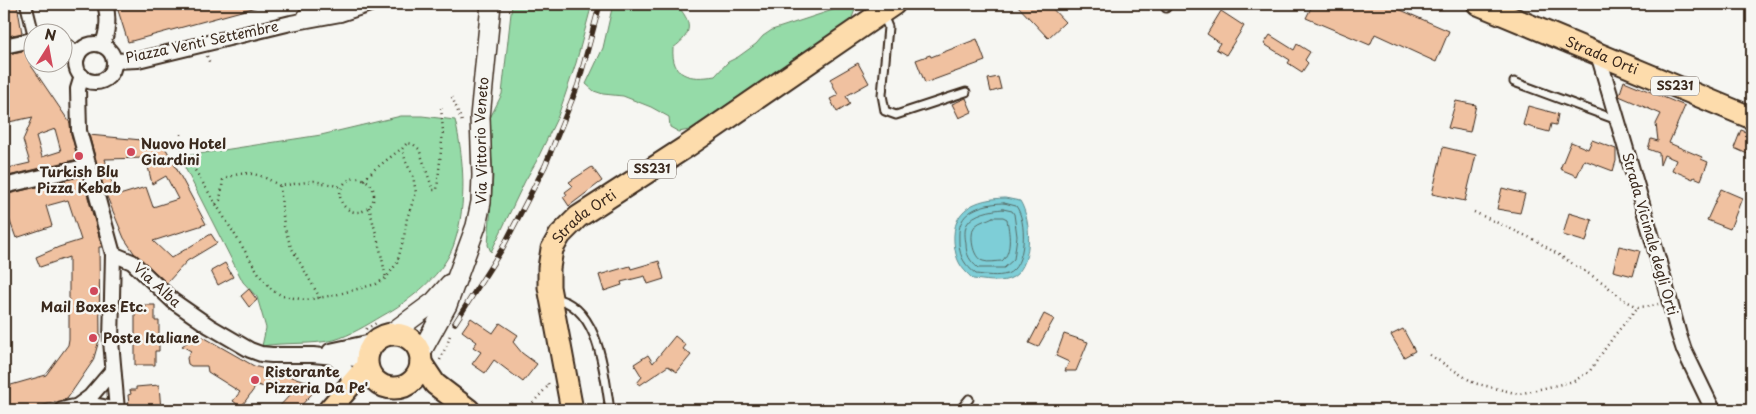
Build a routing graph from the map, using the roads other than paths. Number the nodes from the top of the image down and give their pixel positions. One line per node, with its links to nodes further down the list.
1 (26, 4): 8 (street)
2 (104, 4): 11 (street)
3 (329, 4): 9 (street)
4 (370, 4): 9 (street)
5 (491, 4): 25 (main road, Via Vittorio Veneto)
6 (1478, 4): 14 (main road, Strada Orti / SS231)
7 (884, 7): 19 (lane); 26 (main road, Strada Orti / SS231)
8 (30, 22)
9 (291, 23): 16 (street, Piazza Venti Settembre)
10 (22, 42): 12 (street)
11 (102, 45): 15 (street); 16 (street)
12 (4, 46)
13 (72, 51): 15 (street)
14 (1598, 54): 20 (main road, Strada Orti / SS231); 21 (street, Strada Vicinale degli Orti)
15 (78, 55): 17 (street)
16 (114, 61): 17 (street)
17 (82, 76): 22 (street)
18 (1514, 82): 21 (lane)
19 (966, 92)
20 (1752, 118)
21 (1617, 121): 46 (street, Strada Vicinale degli Orti)
22 (88, 166): 23 (street); 24 (street)
23 (4, 186)
24 (113, 254): 28 (street, Via Alba); 32 (street)
25 (460, 274): 27 (main road, Via Vittorio Veneto); 30 (main road, Via Vittorio Veneto)
26 (552, 298): 43 (main road, Strada Orti / SS231); 44 (lane)
27 (378, 331): 28 (street, Via Alba); 30 (main road); 31 (main road)
28 (312, 355): 29 (street, Via Alba)
29 (331, 356): 31 (street, Via Alba); 33 (street)
30 (427, 360): 35 (main road); 38 (main road)
31 (367, 363): 33 (main road); 34 (main road)
32 (113, 370): 37 (street); 42 (street)
33 (350, 384): 39 (main road)
34 (381, 385): 35 (main road); 39 (main road)
35 (407, 385): 38 (main road)
36 (969, 399): 45 (lane)
37 (79, 405): 40 (street); 41 (street)
38 (463, 406)
39 (332, 408)
40 (62, 410)
41 (113, 410)
42 (117, 410)
43 (572, 410)
44 (610, 410)
45 (960, 410)
46 (1713, 410)

